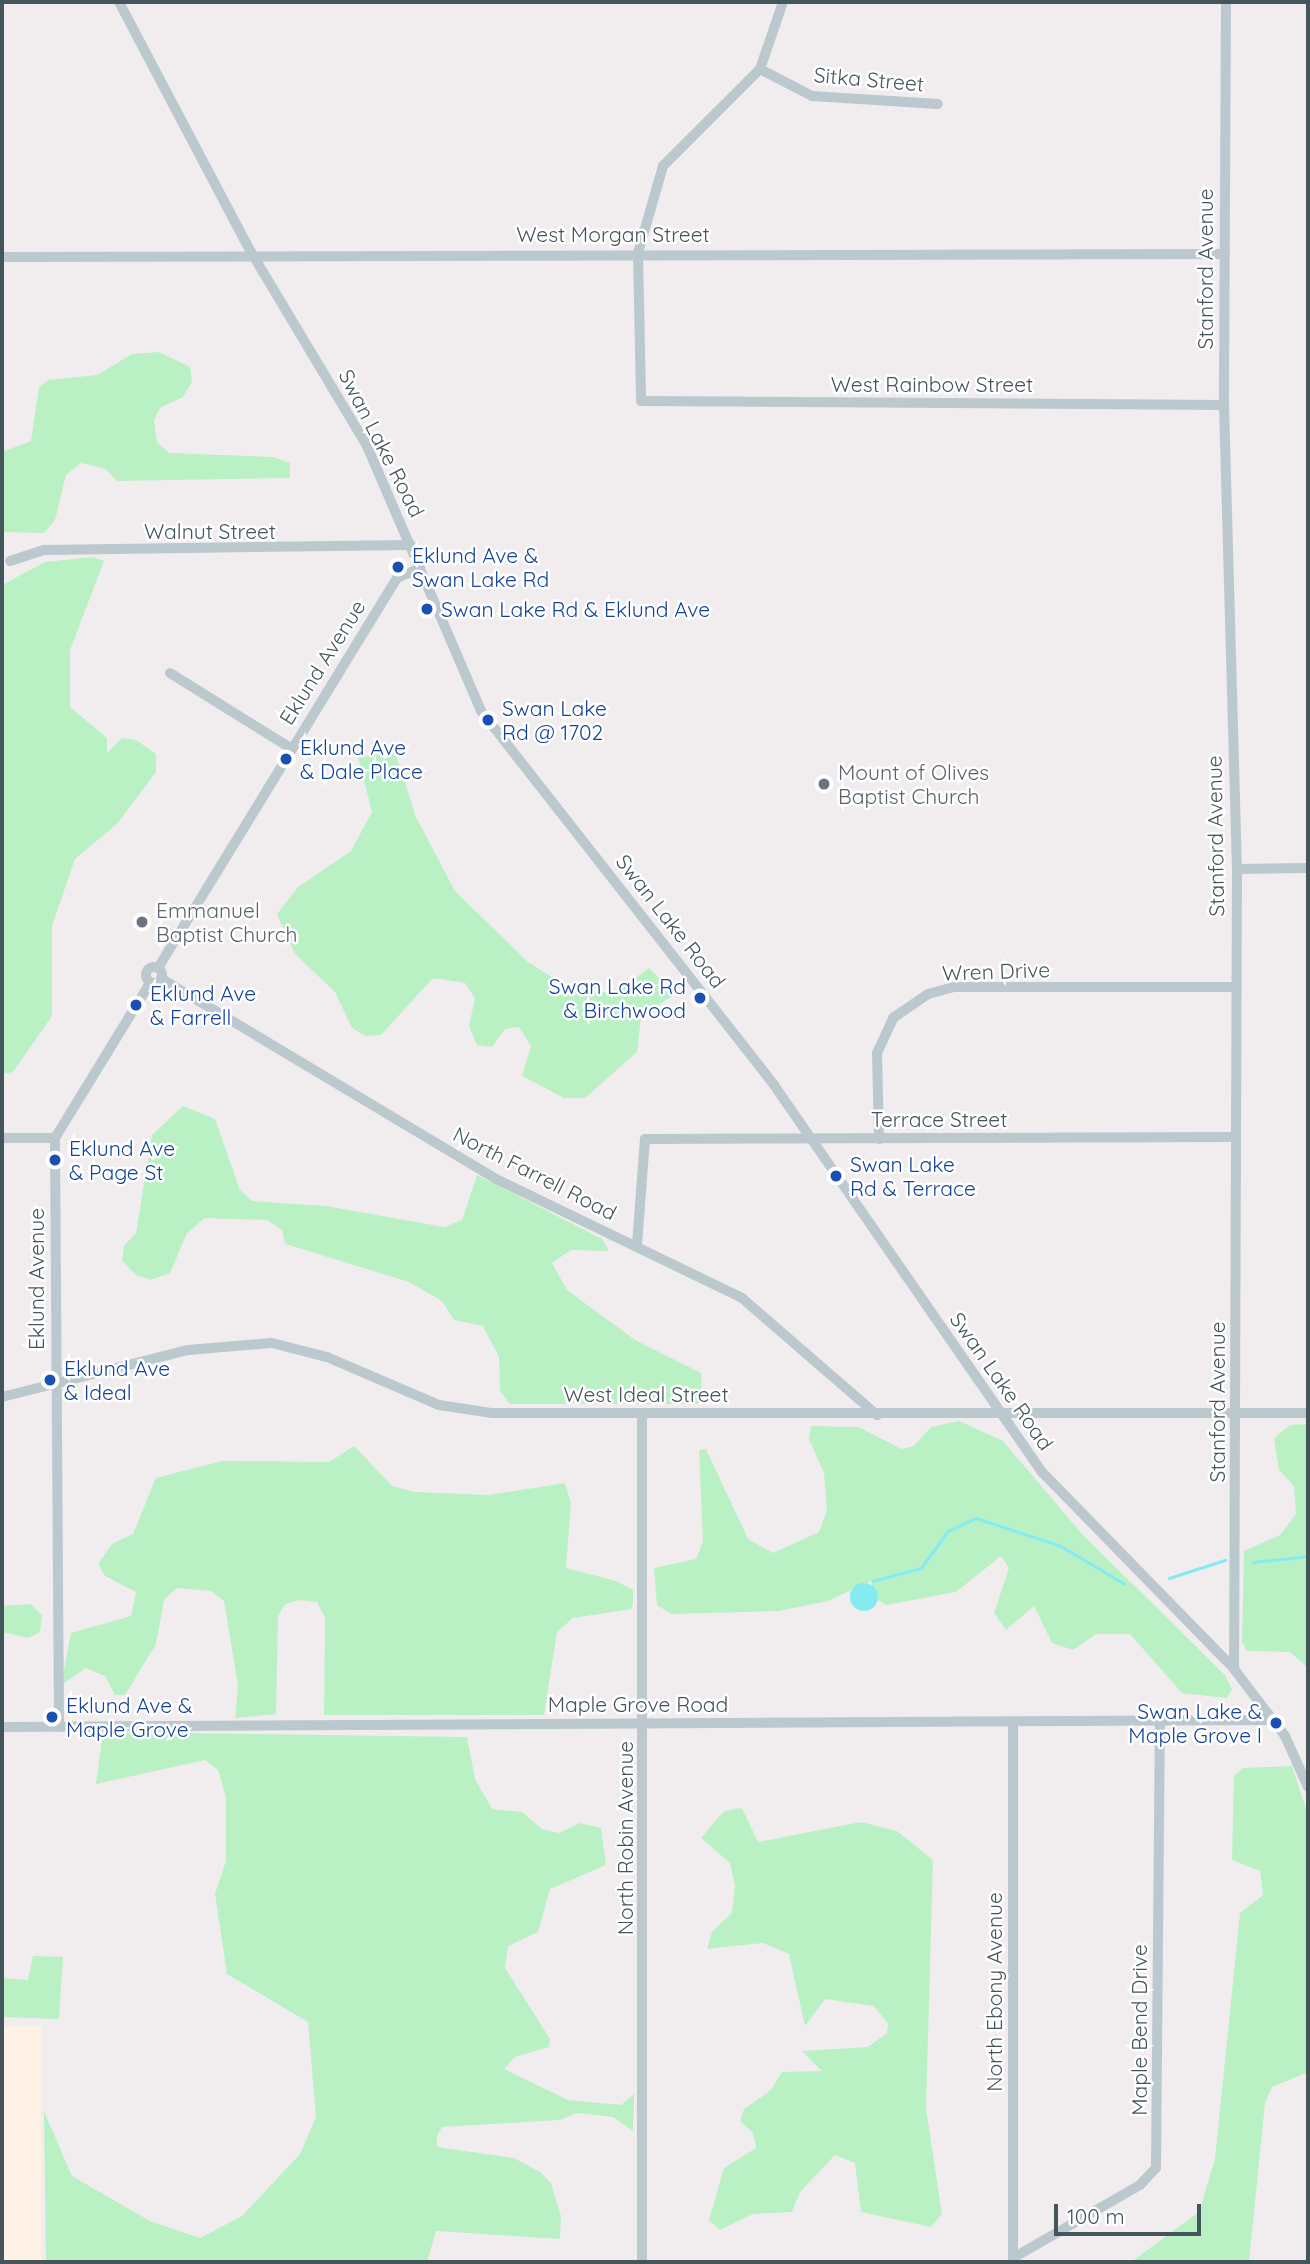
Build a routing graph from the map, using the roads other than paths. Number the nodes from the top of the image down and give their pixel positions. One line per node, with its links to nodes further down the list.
1 (119, 2): 6 (street, Swan Lake Road)
2 (783, 2): 4 (street)
3 (1226, 2): 8 (street, Stanford Avenue)
4 (760, 68): 5 (street, Sitka Street); 7 (street)
5 (938, 104)
6 (251, 252): 7 (street, West Morgan Street); 9 (street, West Morgan Street); 11 (street, Swan Lake Road)
7 (638, 253): 8 (street, West Morgan Street); 10 (street, West Rainbow Street)
8 (1225, 254): 10 (street, Stanford Avenue)
9 (2, 257)
10 (1224, 405): 17 (street, Stanford Avenue)
11 (411, 545): 12 (street, Walnut Street); 13 (street, Swan Lake Road)
12 (10, 561)
13 (420, 568): 15 (street, Eklund Avenue); 22 (street, Swan Lake Road)
14 (170, 673): 15 (street)
15 (292, 749): 18 (street, Eklund Avenue)
16 (1308, 867): 17 (street)
17 (1237, 869): 21 (street, Stanford Avenue)
18 (159, 968): 19 (street); 20 (street, Eklund Avenue)
19 (162, 979): 20 (street); 27 (street, North Farrell Road)
20 (150, 983): 25 (street, Eklund Avenue)
21 (1233, 987): 23 (street, Stanford Avenue); 26 (street, Wren Drive)
22 (810, 1136): 26 (street, Terrace Street); 27 (street, Terrace Street); 30 (street, Swan Lake Road)
23 (1234, 1137): 26 (street, Terrace Street); 32 (street, Stanford Avenue)
24 (2, 1138): 25 (street)
25 (55, 1138): 28 (street, Eklund Avenue)
26 (879, 1139)
27 (637, 1245): 34 (street, North Farrell Road)
28 (55, 1384): 29 (street, West Ideal Street); 31 (street, West Ideal Street); 41 (street, Eklund Avenue)
29 (2, 1397)
30 (999, 1412): 32 (street, West Ideal Street); 34 (street, West Ideal Street); 35 (street, Swan Lake Road)
31 (642, 1413): 34 (street, West Ideal Street); 39 (street, North Robin Avenue)
32 (1237, 1413): 33 (street, West Ideal Street); 35 (street, Stanford Avenue)
33 (1308, 1413)
34 (877, 1415)
35 (1234, 1669): 36 (street, Swan Lake Road)
36 (1275, 1720): 37 (street, Maple Grove Road); 42 (street, Swan Lake Road)
37 (1160, 1721): 38 (street, Maple Grove Road); 43 (street, Maple Bend Drive)
38 (1013, 1722): 39 (street, Maple Grove Road); 43 (street, North Ebony Avenue)
39 (645, 1723): 41 (street, Maple Grove Road); 44 (street, North Robin Avenue)
40 (2, 1727): 41 (street, Maple Grove Road)
41 (59, 1727)
42 (1308, 1787)
43 (1013, 2260)
44 (642, 2262)

